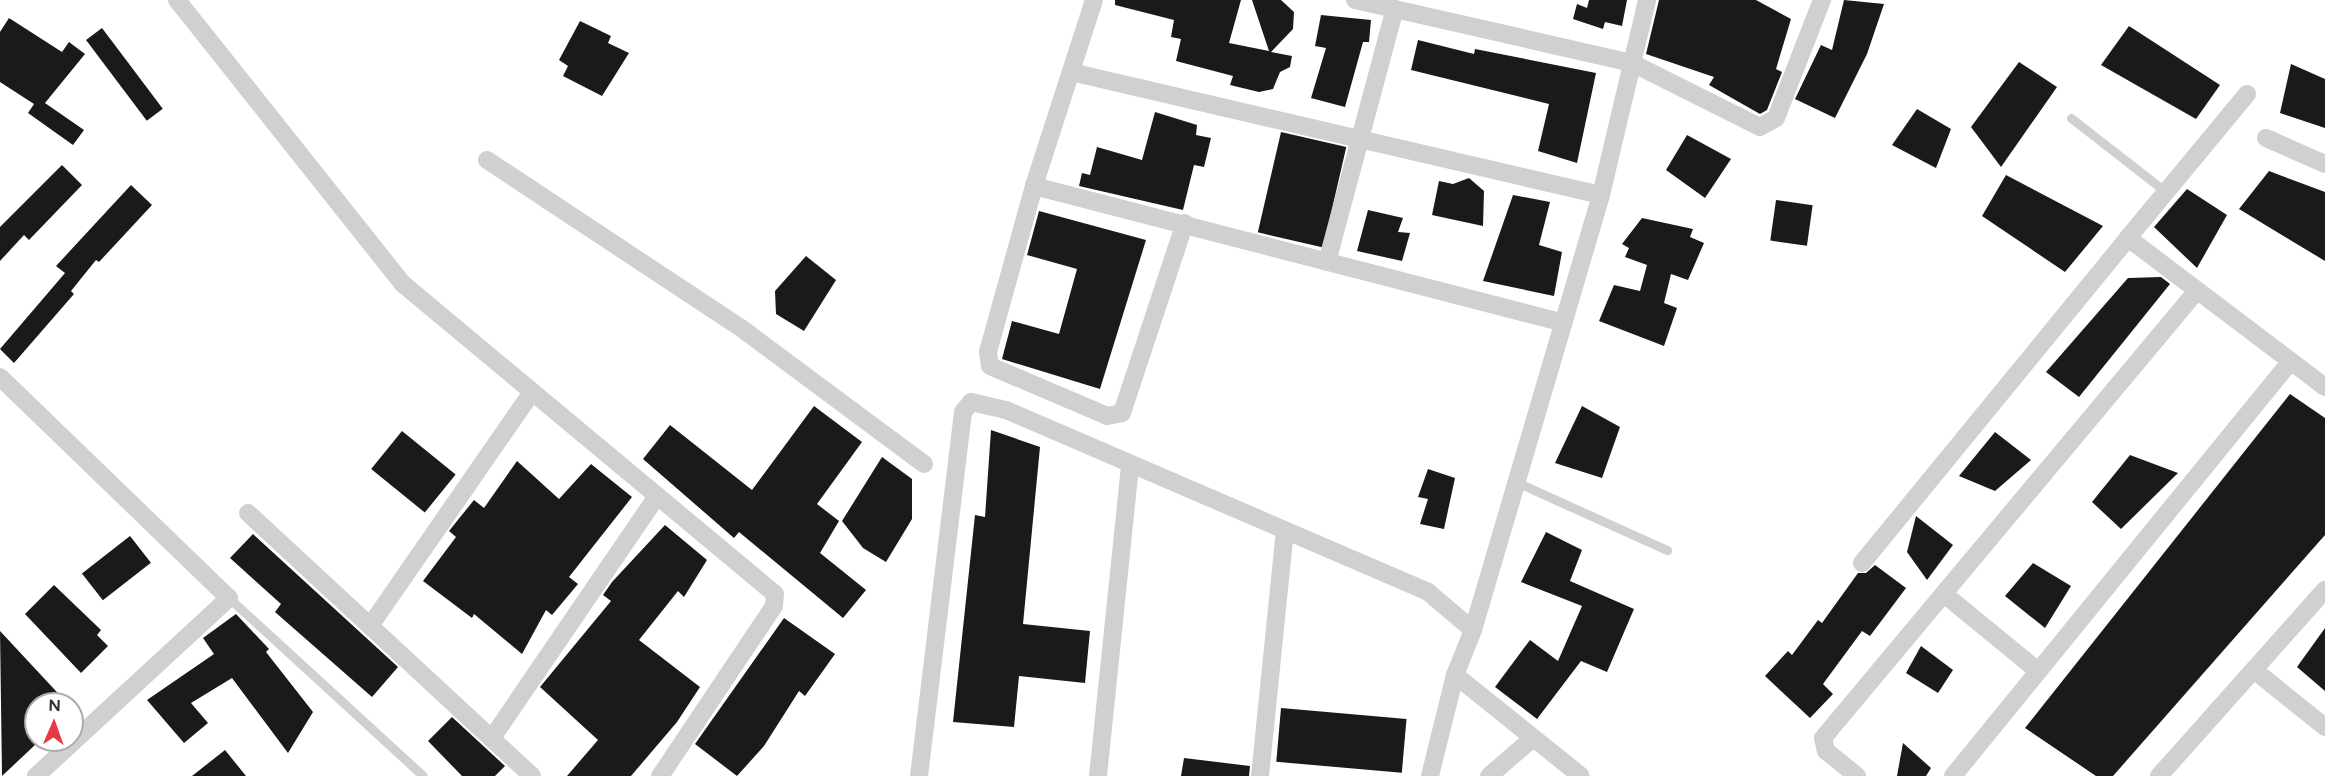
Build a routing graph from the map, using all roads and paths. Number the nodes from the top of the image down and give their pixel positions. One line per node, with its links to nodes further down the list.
1 (177, 0): 26 (street)
2 (1094, 0): 8 (street)
3 (1355, 0): 6 (street)
4 (1647, 0): 7 (street)
5 (1822, 0): 7 (street)
6 (1395, 9): 7 (street); 12 (street)
7 (1632, 63): 17 (street)
8 (1071, 72): 12 (street); 15 (street)
9 (2247, 94): 16 (street)
10 (2071, 118): 16 (lane)
11 (2266, 138): 14 (street)
12 (1362, 140): 17 (street); 20 (street)
13 (487, 160): 27 (street)
14 (2325, 164)
15 (1034, 186): 18 (street); 18 (street)
16 (2166, 192): 19 (street)
17 (1601, 195): 22 (street)
18 (1185, 223): 20 (street)
19 (2128, 238): 21 (street); 34 (street)
20 (1328, 262): 22 (street)
21 (2195, 293): 23 (street); 36 (street)
22 (1564, 323): 29 (street)
23 (2290, 362): 25 (street); 41 (street)
24 (0, 377): 37 (street)
25 (2325, 387)
26 (532, 392): 30 (street); 38 (street)
27 (924, 464)
28 (1130, 465): 32 (street); 50 (street); 51 (street)
29 (1514, 481): 33 (lane); 39 (street)
30 (657, 496): 44 (street); 49 (street)
31 (248, 513): 38 (street)
32 (1285, 531): 39 (street); 52 (street)
33 (1667, 550)
34 (1862, 563)
35 (2325, 590): 40 (street)
36 (1944, 594): 41 (street); 56 (street)
37 (229, 598): 46 (street); 47 (lane)
38 (370, 626): 44 (street)
39 (1473, 630): 42 (street)
40 (2254, 670): 43 (street); 58 (street)
41 (2038, 671): 57 (street)
42 (1455, 675): 45 (street); 53 (street)
43 (2325, 727)
44 (492, 738): 48 (street)
45 (1533, 738): 54 (street); 55 (street)
46 (36, 776)
47 (423, 776)
48 (532, 776)
49 (660, 776)
50 (919, 776)
51 (1098, 776)
52 (1260, 776)
53 (1430, 776)
54 (1489, 776)
55 (1581, 776)
56 (1857, 776)
57 (1953, 776)
58 (2158, 776)

